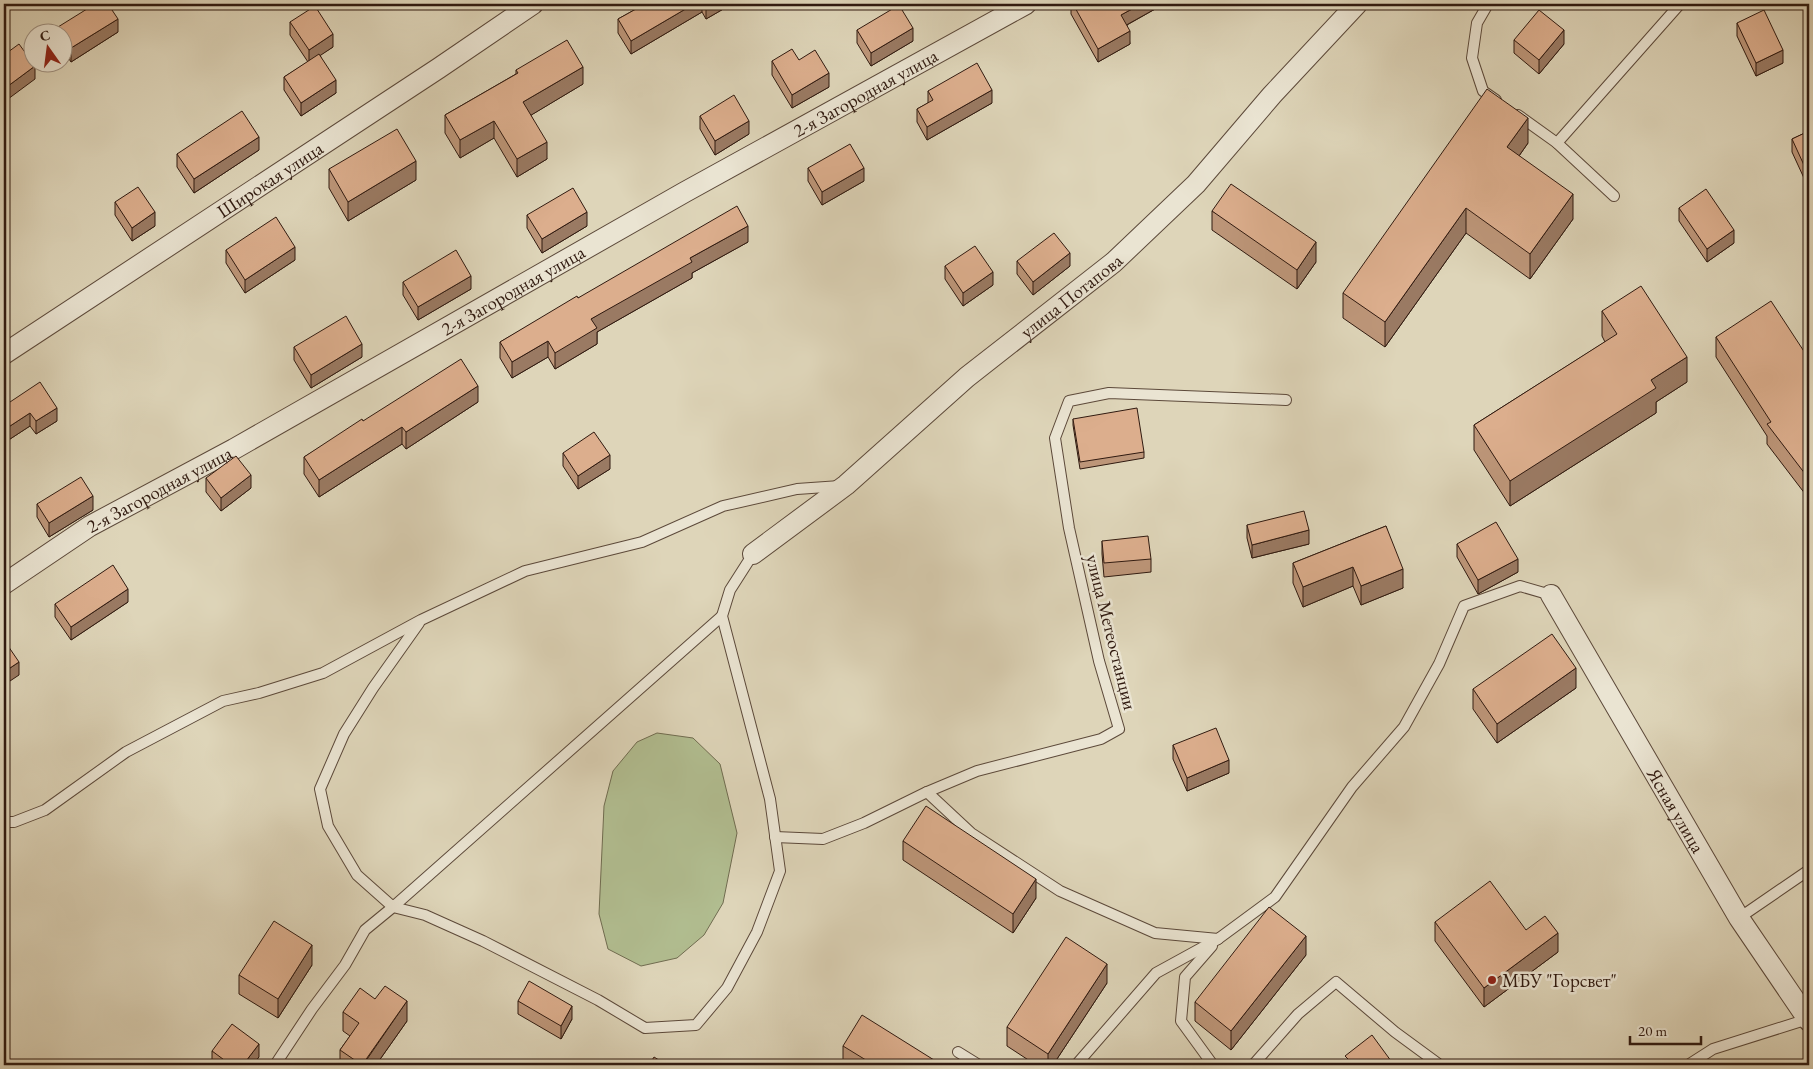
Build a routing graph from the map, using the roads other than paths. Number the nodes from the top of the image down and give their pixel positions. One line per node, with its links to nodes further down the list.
1 (533, 4): 8 (street, Широкая улица)
2 (1026, 4): 12 (street, 2-я Загородная улица)
3 (1357, 4): 10 (street, улица Потапова)
4 (1488, 4): 6 (lane)
5 (1680, 4): 6 (lane)
6 (1558, 143): 7 (lane)
7 (1614, 196)
8 (4, 354)
9 (1286, 400): 16 (lane, улица Метеостанции)
10 (846, 485): 11 (street, улица Потапова); 15 (lane)
11 (752, 554): 14 (lane)
12 (4, 584)
13 (1551, 595): 21 (street, Ясная улица); 22 (lane)
14 (722, 616): 18 (lane); 20 (lane)
15 (421, 620): 17 (lane); 20 (lane)
16 (927, 792): 18 (lane, улица Метеостанции); 22 (lane)
17 (4, 822)
18 (775, 837): 20 (lane)
19 (1809, 870): 21 (lane)
20 (393, 907): 25 (lane)
21 (1739, 918): 23 (street, Ясная улица)
22 (1218, 939): 27 (lane); 28 (lane)
23 (1809, 1020): 31 (lane)
24 (958, 1052): 26 (lane)
25 (275, 1065)
26 (979, 1065)
27 (1076, 1065)
28 (1213, 1065)
29 (1253, 1065): 30 (lane)
30 (1440, 1065)
31 (1688, 1065)

